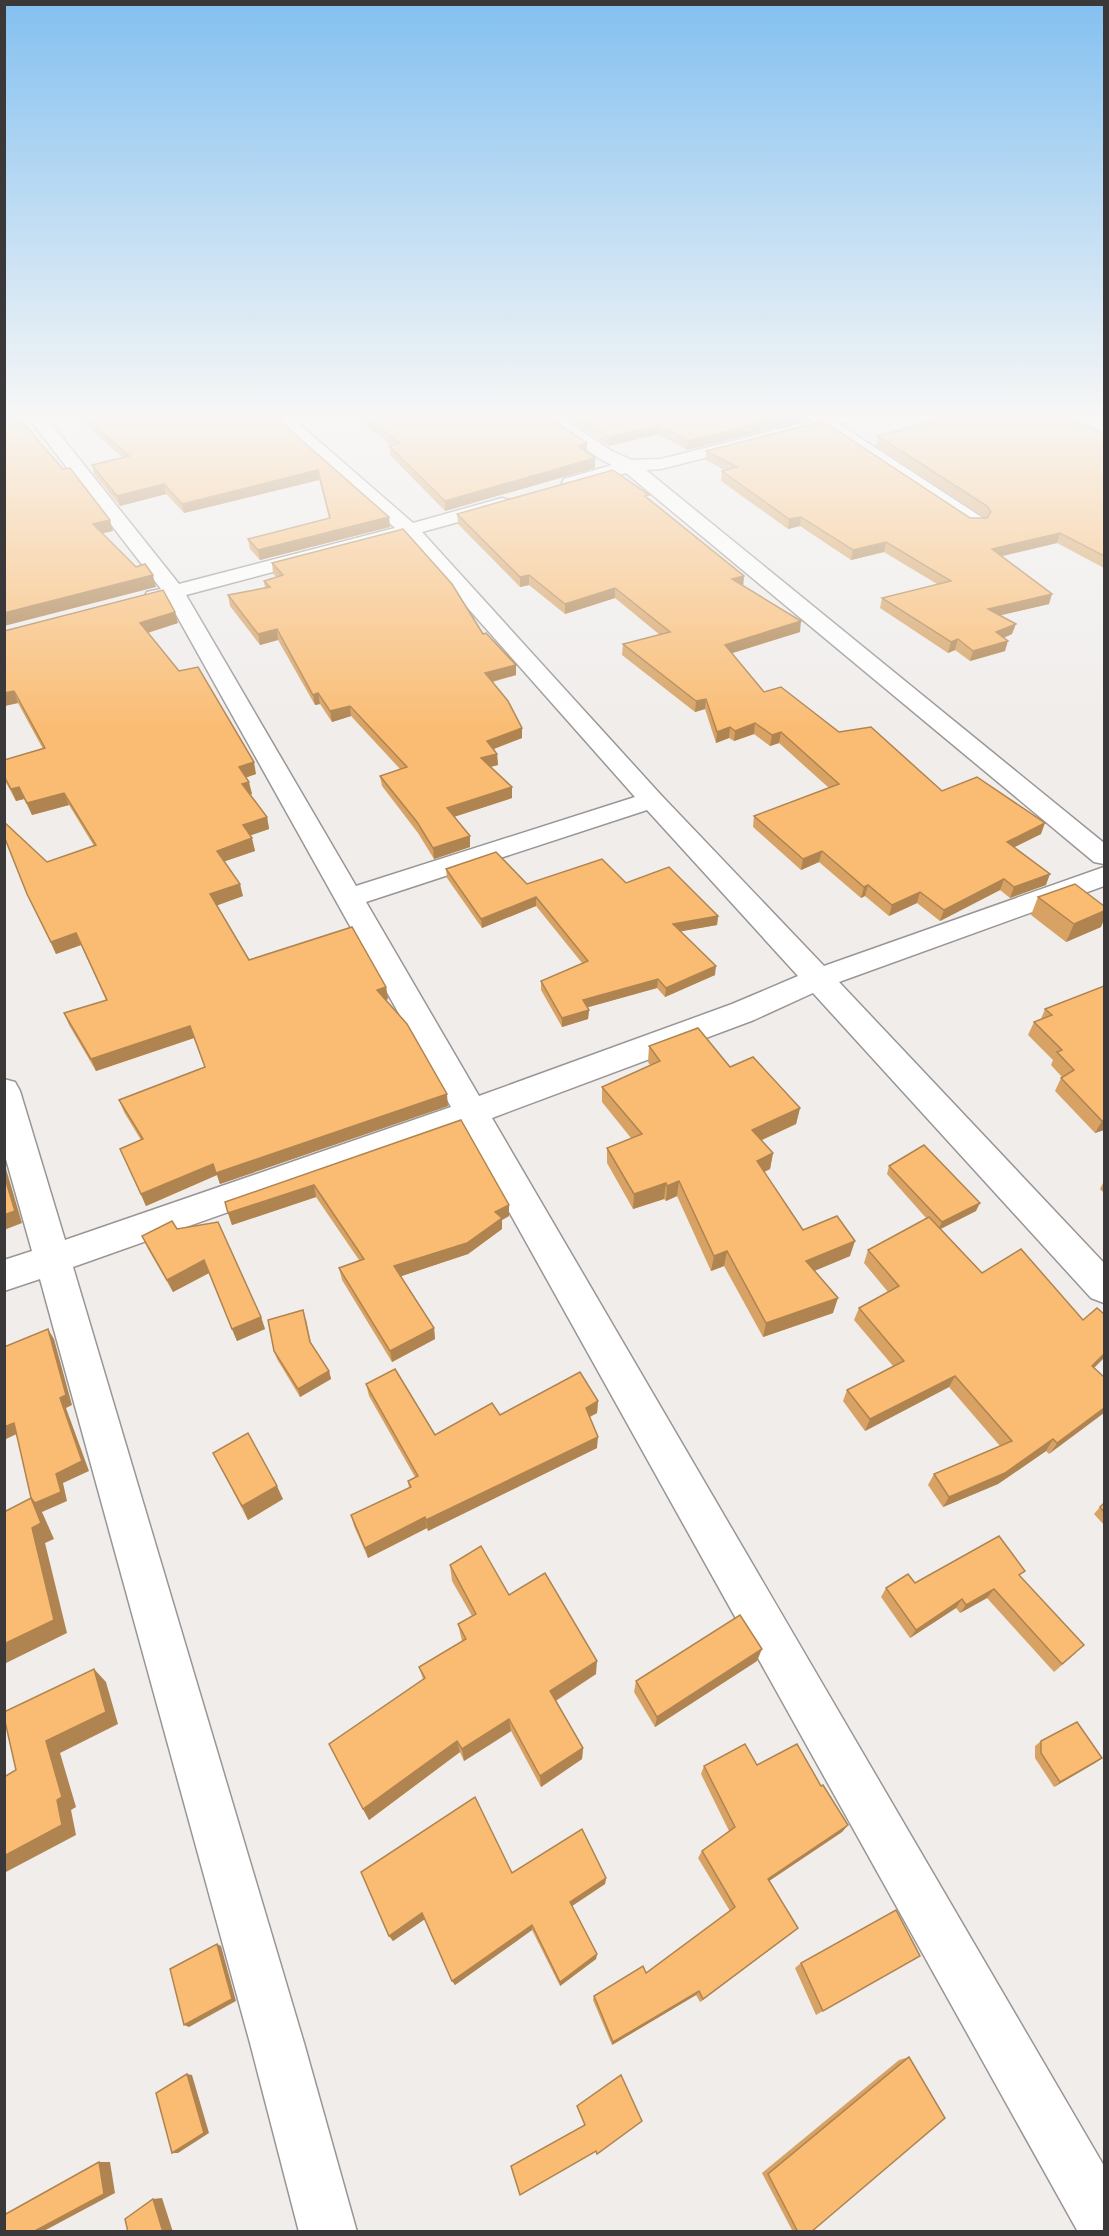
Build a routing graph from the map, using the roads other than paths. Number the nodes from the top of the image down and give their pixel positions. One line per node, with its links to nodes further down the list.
1 (118, 520): 6 (street)
2 (398, 520): 5 (street)
3 (442, 520): 5 (street)
4 (695, 520): 9 (street)
5 (409, 530): 6 (street); 8 (street)
6 (174, 592): 7 (street); 11 (street)
7 (141, 600)
8 (652, 800): 11 (street); 12 (street)
9 (1104, 856)
10 (1104, 876): 12 (street)
11 (348, 898): 14 (street)
12 (818, 979): 14 (street); 17 (street)
13 (4, 1091): 15 (street)
14 (470, 1113): 15 (street); 18 (street)
15 (52, 1259): 16 (street); 19 (street)
16 (4, 1276)
17 (1104, 1287)
18 (1104, 2221)
19 (328, 2232)

